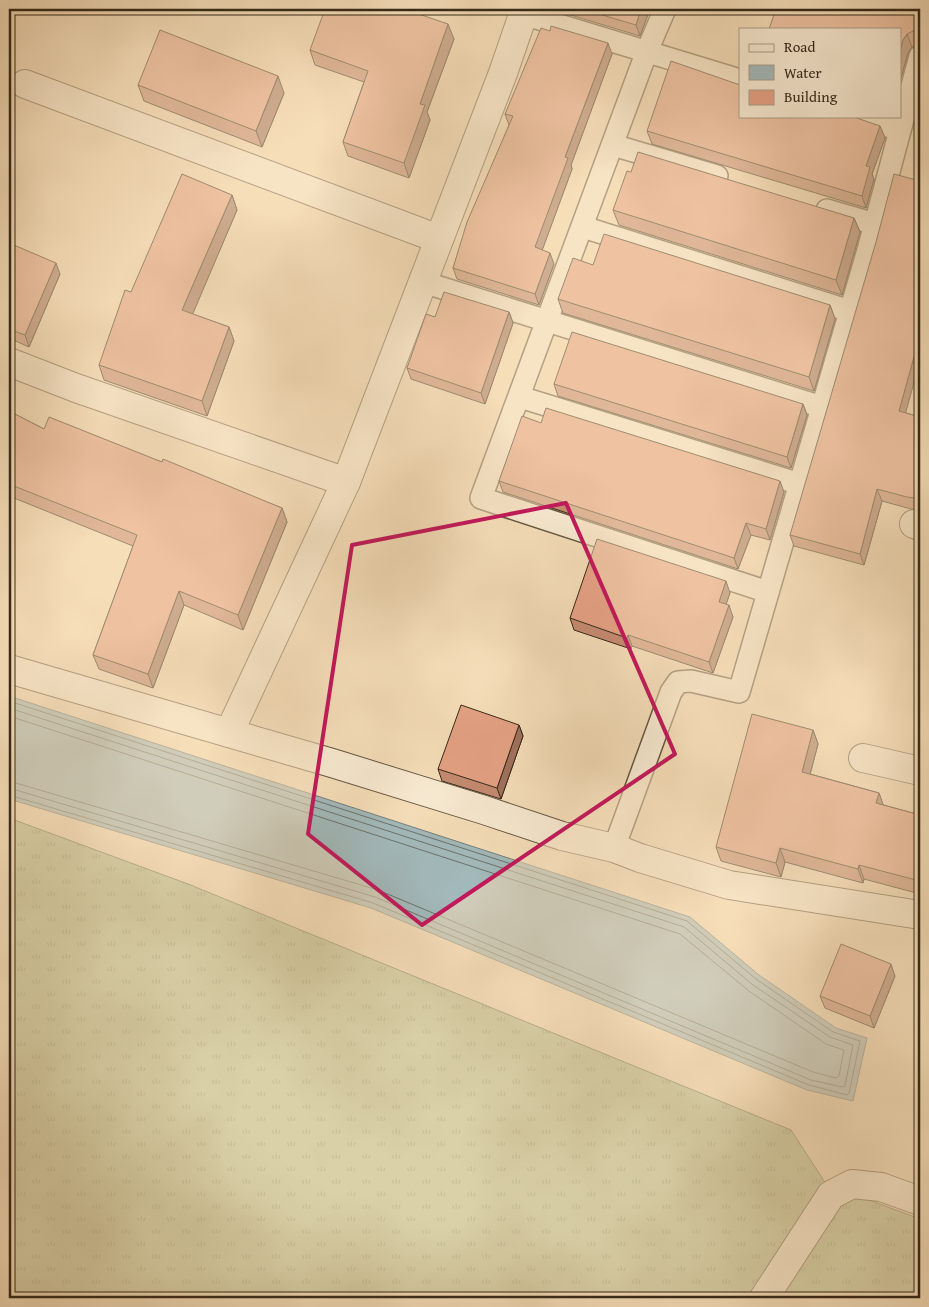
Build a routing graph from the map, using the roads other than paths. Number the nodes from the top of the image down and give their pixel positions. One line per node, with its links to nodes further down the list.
1 (665, 9): 5 (lane)
2 (916, 9): 4 (lane)
3 (519, 10): 5 (lane); 16 (street)
4 (920, 10)
5 (648, 51): 7 (lane); 11 (lane)
6 (920, 56): 10 (lane)
7 (739, 80)
8 (25, 84): 16 (street)
9 (863, 118): 10 (lane)
10 (900, 130): 14 (lane)
11 (613, 145): 12 (lane); 15 (lane)
12 (734, 182)
13 (809, 204): 14 (lane)
14 (875, 224): 18 (lane)
15 (583, 227): 18 (lane); 19 (lane)
16 (439, 239): 17 (street)
17 (423, 282): 19 (lane); 23 (street)
18 (850, 311): 22 (lane)
19 (548, 321): 21 (lane); 22 (lane)
20 (9, 362): 23 (street)
21 (520, 397): 24 (lane); 25 (lane)
22 (822, 407): 24 (lane)
23 (346, 482): 27 (street)
24 (800, 484): 25 (lane)
25 (768, 592): 30 (lane)
26 (9, 669): 27 (street)
27 (229, 733): 30 (street)
28 (863, 758): 29 (street)
29 (920, 771)
30 (614, 848): 31 (street)
31 (920, 915)
32 (920, 1201): 33 (street)
33 (764, 1298)

